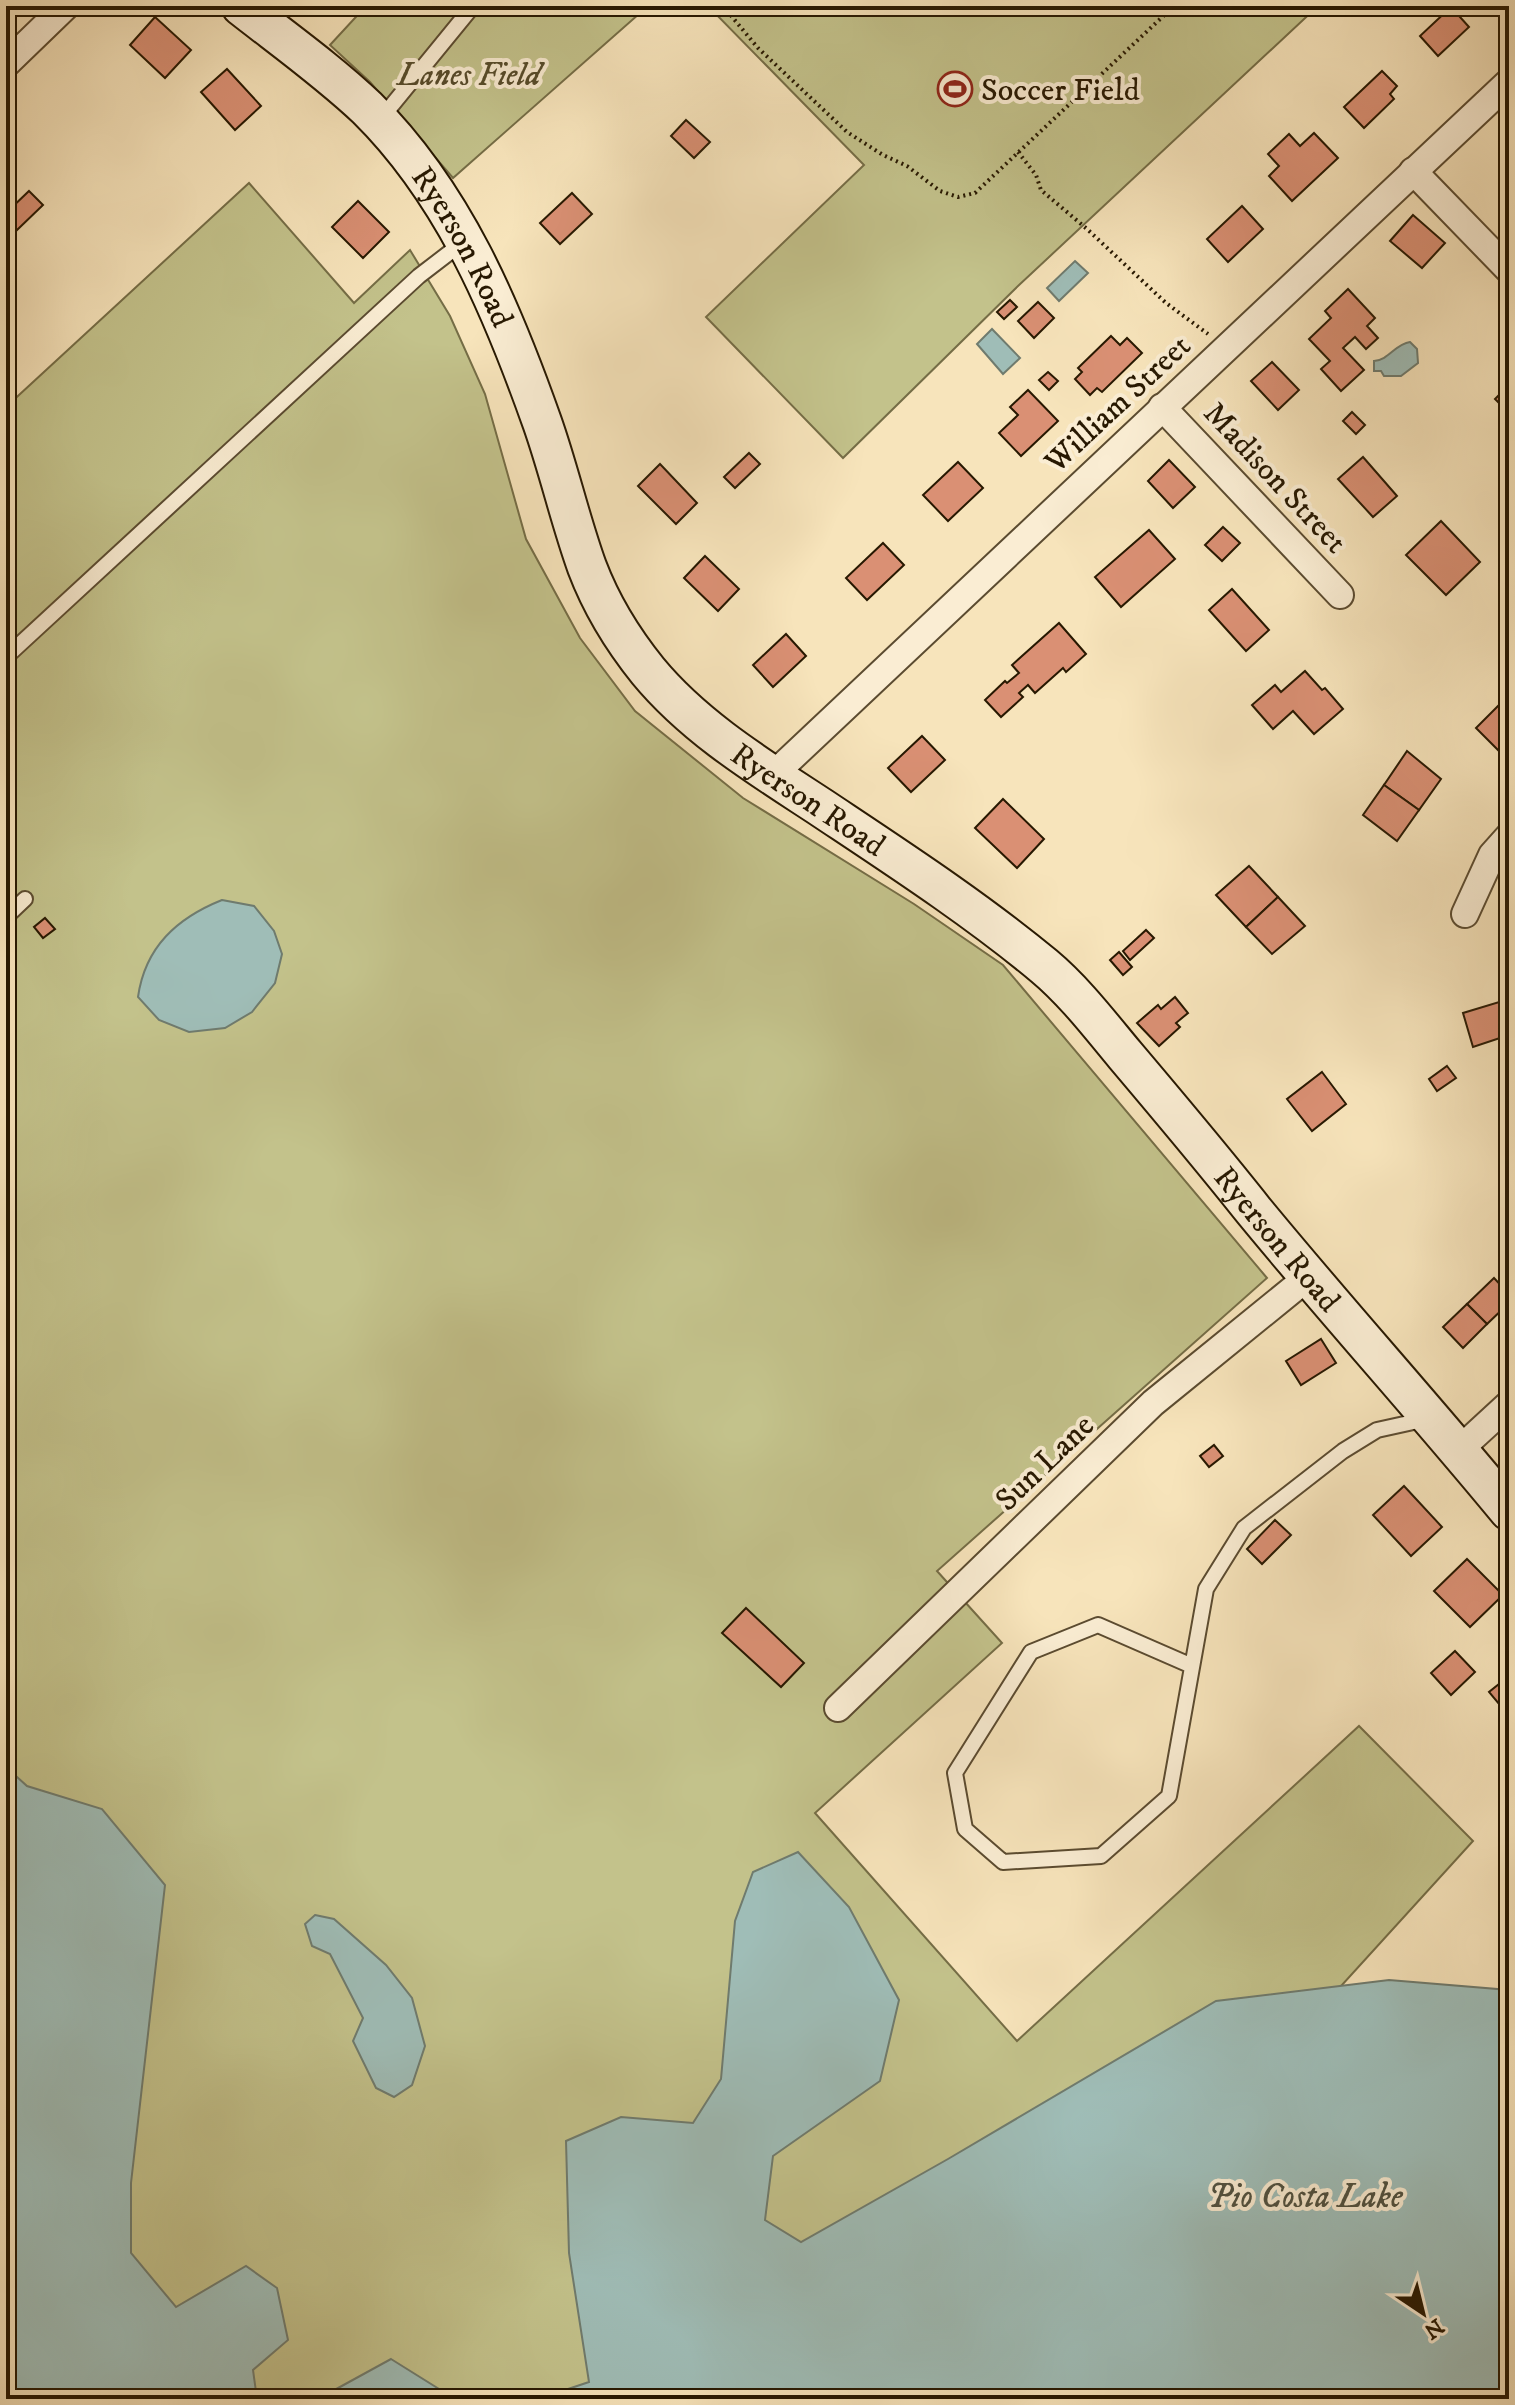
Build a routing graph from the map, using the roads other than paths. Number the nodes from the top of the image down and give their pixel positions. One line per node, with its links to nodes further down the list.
1 (66, 6): 4 (street)
2 (241, 6): 6 (street, Ryerson Road)
3 (473, 6): 6 (lane)
4 (6, 64)
5 (1509, 82): 7 (street, William Street)
6 (379, 122): 8 (street, Ryerson Road)
7 (1413, 171): 9 (street); 10 (street, William Street)
8 (466, 241): 12 (lane); 13 (street, Ryerson Road)
9 (1509, 270)
10 (1162, 407): 11 (street, Madison Street); 13 (street, William Street)
11 (1340, 595)
12 (6, 657)
13 (772, 776): 18 (street, Ryerson Road)
14 (1509, 836): 16 (street)
15 (25, 899): 17 (lane)
16 (1465, 914)
17 (6, 917)
18 (1308, 1277): 20 (street, Ryerson Road); 24 (street, Sun Lane)
19 (1509, 1404): 21 (street)
20 (1431, 1418): 21 (street, Ryerson Road); 23 (lane)
21 (1459, 1450): 22 (street, Ryerson Road)
22 (1509, 1511)
23 (1192, 1666): 23 (lane)
24 (838, 1708)

